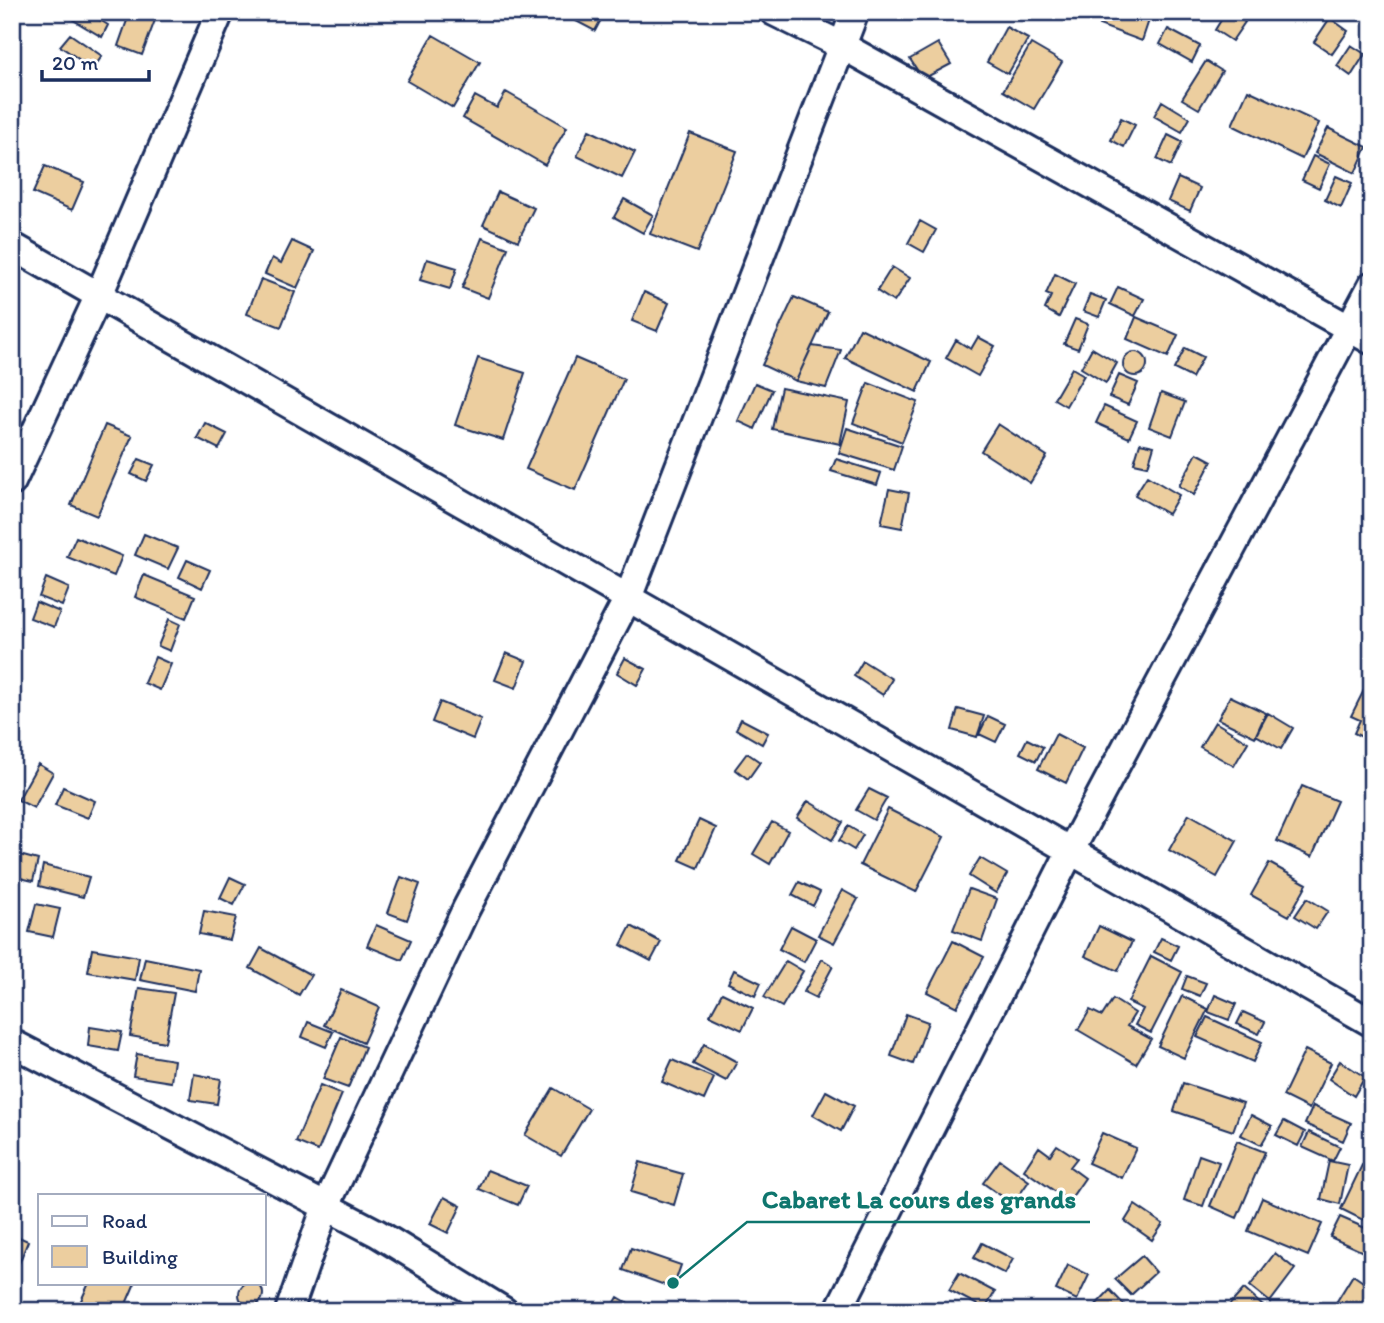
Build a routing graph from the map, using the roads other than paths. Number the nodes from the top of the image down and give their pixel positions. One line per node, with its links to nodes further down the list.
1 (220, 12): 7 (street)
2 (774, 12): 4 (street)
3 (855, 12): 4 (street)
4 (841, 45): 8 (street); 10 (street)
5 (12, 246): 7 (street)
6 (1372, 285): 8 (street)
7 (99, 295): 9 (street); 10 (street)
8 (1361, 335): 11 (street)
9 (12, 482)
10 (628, 598): 11 (street); 14 (street)
11 (1071, 850): 12 (street); 17 (street)
12 (1372, 1023)
13 (12, 1043): 14 (street)
14 (326, 1206): 15 (street); 16 (street)
15 (289, 1311)
16 (504, 1311)
17 (838, 1311)

